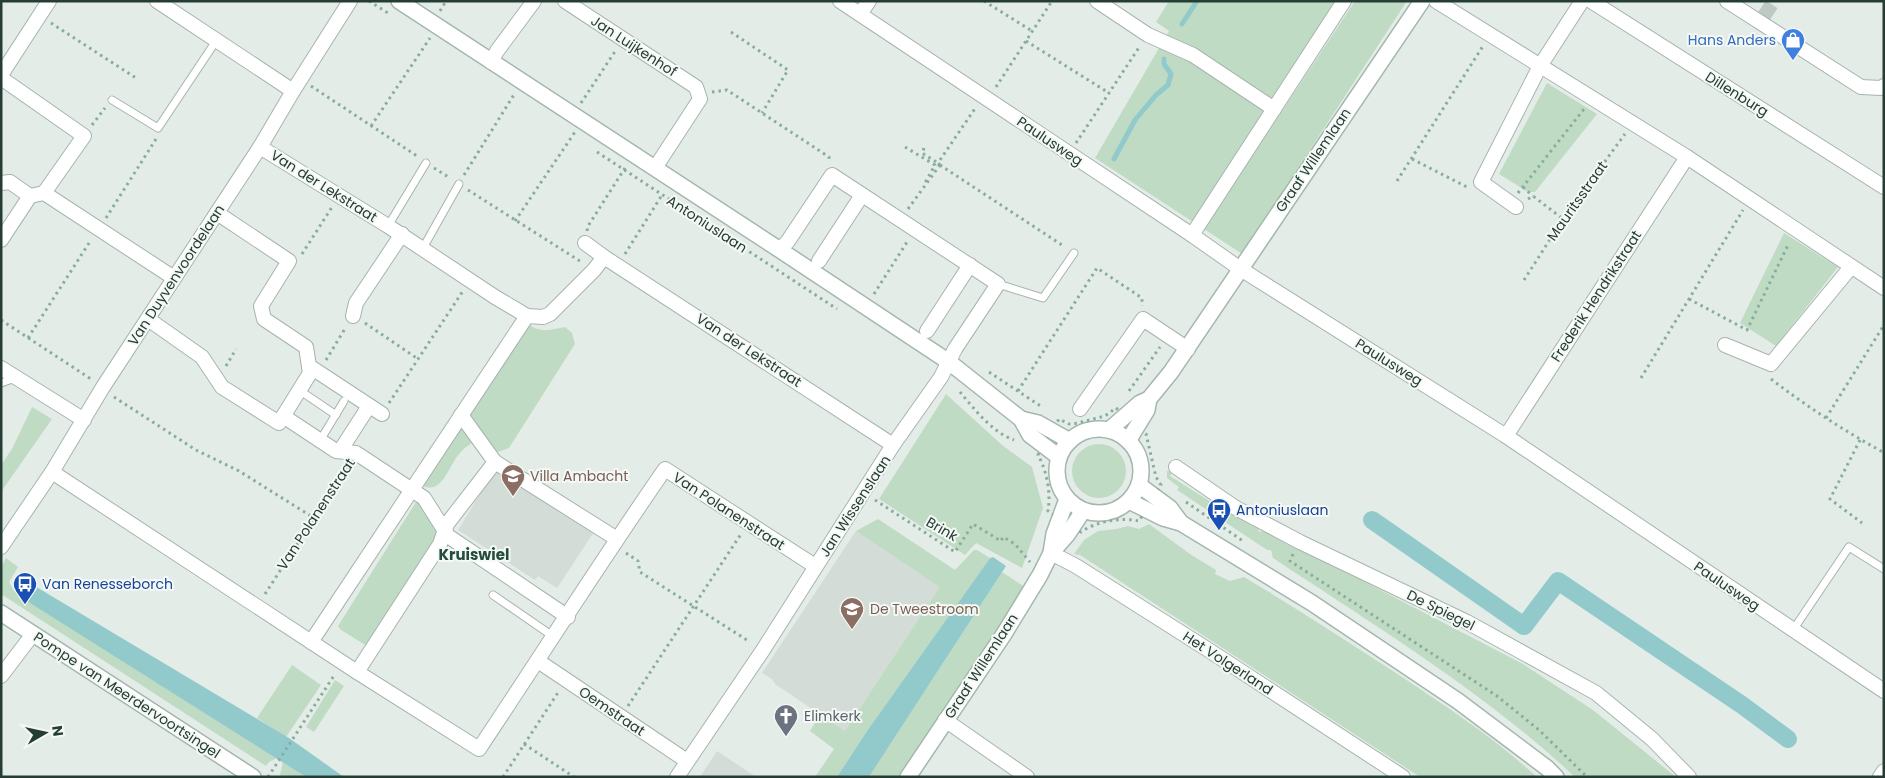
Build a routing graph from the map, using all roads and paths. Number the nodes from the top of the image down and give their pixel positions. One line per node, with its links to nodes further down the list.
1 (49, 1): 20 (street)
2 (157, 1): 30 (street)
3 (350, 1): 37 (street, Van Duyvenvoordelaan)
4 (370, 1): 21 (path)
5 (398, 1): 22 (main road, Antoniuslaan)
6 (534, 1): 33 (street)
7 (565, 1): 28 (street, Jan Luijkenhof)
8 (840, 1): 19 (street, Paulusweg)
9 (869, 1): 19 (street)
10 (984, 1): 23 (path)
11 (1052, 1): 23 (path)
12 (1097, 1): 26 (street)
13 (1344, 1): 49 (street)
14 (1422, 1): 105 (main road, Graaf Willemlaan)
15 (1436, 1): 27 (street)
16 (1582, 1): 34 (street)
17 (1591, 1): 77 (street, Dillenburg)
18 (1727, 1): 39 (street)
19 (860, 14): 45 (street, Paulusweg)
20 (40, 16): 35 (street); 36 (path)
21 (392, 16)
22 (437, 26): 29 (path); 33 (main road, Antoniuslaan)
23 (1032, 31): 31 (path)
24 (731, 32): 50 (path)
25 (421, 35): 29 (path)
26 (1148, 35): 43 (path); 49 (street)
27 (1490, 35): 34 (street); 65 (path)
28 (623, 39): 42 (street, Jan Luijkenhof); 51 (path)
29 (428, 40): 32 (path); 53 (path)
30 (216, 41): 40 (street); 47 (lane)
31 (1026, 41): 43 (path); 45 (path)
32 (436, 45)
33 (491, 62): 38 (main road, Antoniuslaan)
34 (1540, 66): 46 (street); 73 (street)
35 (1, 77): 55 (street)
36 (136, 78)
37 (301, 79): 40 (street, Van Duyvenvoordelaan); 53 (path)
38 (522, 82): 44 (path); 51 (main road, Antoniuslaan)
39 (1884, 86)
40 (293, 91): 58 (street, Van Duyvenvoordelaan)
41 (506, 91): 44 (path)
42 (698, 93): 50 (path); 68 (street)
43 (1109, 93): 62 (path)
44 (514, 96): 48 (path); 75 (path)
45 (986, 98): 62 (street, Paulusweg); 67 (path)
46 (1592, 98): 52 (street); 76 (path)
47 (112, 100): 55 (path)
48 (521, 101)
49 (1274, 108): 93 (street)
50 (762, 114): 70 (path)
51 (578, 118): 56 (path); 63 (main road, Antoniuslaan)
52 (1633, 124): 64 (street); 86 (path, Mauritsstraat)
53 (371, 126): 66 (path)
54 (566, 130): 56 (path)
55 (84, 136): 78 (street)
56 (573, 136): 57 (path); 88 (path)
57 (580, 140)
58 (260, 147): 81 (street, Van der Lekstraat); 85 (street, Van Duyvenvoordelaan)
59 (905, 147): 72 (path)
60 (924, 148): 67 (path)
61 (595, 150): 69 (path, Antoniuslaan)
62 (1069, 153): 93 (street, Paulusweg)
63 (633, 154): 68 (main road, Antoniuslaan); 69 (path)
64 (1686, 157): 83 (street); 154 (street, Frederik Hendrikstraat)
65 (1412, 158): 71 (path); 73 (path)
66 (426, 163): 75 (path); 89 (lane, Van der Lekstraat)
67 (939, 164): 72 (path); 98 (path)
68 (655, 168): 97 (main road, Antoniuslaan)
69 (624, 169): 79 (path, Antoniuslaan); 95 (path)
70 (832, 175): 80 (street); 97 (street)
71 (1397, 181)
72 (926, 182): 87 (path)
73 (1481, 182): 84 (street)
74 (6, 183): 78 (street)
75 (459, 184): 88 (path); 96 (lane)
76 (1523, 187): 82 (path); 84 (path)
77 (1884, 187)
78 (37, 195): 94 (street); 107 (street)
79 (662, 195): 102 (path); 114 (path, Antoniuslaan)
80 (862, 195): 87 (street); 101 (street)
81 (340, 196): 89 (street, Van der Lekstraat); 100 (path)
82 (1533, 196): 84 (path); 86 (path)
83 (1750, 199): 91 (street); 113 (path)
84 (1513, 205)
85 (217, 212): 100 (street); 107 (street, Van Duyvenvoordelaan)
86 (1563, 219): 109 (path, Mauritsstraat)
87 (901, 220): 90 (street)
88 (515, 221): 106 (path)
89 (388, 226): 92 (street, Van der Lekstraat)
90 (915, 229): 103 (street); 112 (path)
91 (1796, 230): 104 (street); 113 (path)
92 (402, 234): 96 (street, Van der Lekstraat); 115 (street)
93 (1192, 235): 105 (street, Paulusweg)
94 (1, 240)
95 (585, 243): 99 (street, Van der Lekstraat)
96 (423, 248): 108 (street, Van der Lekstraat)
97 (780, 250): 126 (main road, Antoniuslaan)
98 (1074, 253): 110 (lane)
99 (604, 257): 102 (street, Van der Lekstraat); 106 (street)
100 (290, 261): 128 (street)
101 (819, 261)
102 (618, 265): 159 (street, Van der Lekstraat)
103 (970, 265): 110 (street); 121 (street)
104 (1851, 267): 111 (street); 127 (street)
105 (1239, 268): 124 (main road, Graaf Willemlaan); 154 (street, Paulusweg)
106 (594, 270): 116 (street)
107 (174, 278): 117 (street, Van Duyvenvoordelaan)
108 (470, 280): 116 (street, Van der Lekstraat); 125 (path)
109 (1524, 280)
110 (998, 284): 126 (street, Jan Wissenslaan)
111 (1884, 288)
112 (872, 296)
113 (1689, 298): 132 (path)
114 (842, 312)
115 (353, 316): 125 (path); 128 (path)
116 (527, 316): 145 (street)
117 (148, 319): 134 (street, Van Duyvenvoordelaan); 146 (street)
118 (1143, 319): 122 (street); 136 (path); 141 (street)
119 (1, 320): 134 (path)
120 (1884, 325): 147 (path)
121 (927, 331)
122 (1170, 337): 124 (street); 137 (path)
123 (1725, 345): 127 (street)
124 (1188, 349): 138 (main road, Graaf Willemlaan)
125 (418, 359): 143 (path)
126 (949, 362): 130 (street, Jan Wissenslaan); 148 (main road, Antoniuslaan)
127 (1771, 364): 147 (path)
128 (309, 367): 135 (street); 140 (street)
129 (1, 368): 131 (street)
130 (941, 376): 158 (path); 159 (street, Jan Wissenslaan)
131 (16, 378): 133 (lane); 149 (street)
132 (1641, 378)
133 (1, 383)
134 (102, 388): 149 (street, Van Duyvenvoordelaan); 176 (path)
135 (299, 390): 144 (lane); 146 (street)
136 (1018, 391)
137 (1128, 392)
138 (1148, 399): 142 (main road, Graaf Willemlaan); 150 (main road, Graaf Willemlaan)
139 (344, 401): 144 (lane)
140 (369, 406): 143 (street); 161 (street)
141 (1080, 409)
142 (1120, 410): 150 (path); 151 (main road, Graaf Willemlaan); 152 (path)
143 (382, 414)
144 (336, 415): 153 (lane)
145 (461, 415): 165 (street); 169 (street)
146 (283, 416): 161 (street)
147 (1826, 418): 156 (path)
148 (1021, 419): 152 (main road, Antoniuslaan); 160 (main road, Antoniuslaan)
149 (84, 420): 167 (street, Van Duyvenvoordelaan)
150 (1138, 426): 157 (main road, Graaf Willemlaan); 171 (path)
151 (1109, 430): 155 (main road); 157 (main road)
152 (1052, 431): 155 (main road, Antoniuslaan); 160 (path)
153 (324, 434)
154 (1506, 436): 196 (street, Paulusweg)
155 (1070, 440): 164 (main road)
156 (1860, 440): 162 (path); 179 (path)
157 (1128, 441): 168 (main road)
158 (1022, 443)
159 (894, 445): 170 (street, Jan Wissenslaan)
160 (1037, 450): 164 (main road, Antoniuslaan); 177 (path)
161 (340, 451): 163 (street)
162 (1884, 451)
163 (356, 453): 169 (street, Van Polanenstraat); 176 (path, Van Polanenstraat)
164 (1059, 457): 172 (main road)
165 (494, 462): 181 (street); 182 (street)
166 (1176, 467): 183 (street, De Spiegel)
167 (52, 472): 184 (street, Van Duyvenvoordelaan); 193 (street, Van Polanenstraat)
168 (1139, 485): 171 (main road); 173 (main road)
169 (412, 490): 181 (street, Van Polanenstraat); 199 (street)
170 (864, 493): 187 (street, Jan Wissenslaan); 190 (path, Brink)
171 (1154, 496): 174 (path); 178 (main road)
172 (1067, 499): 175 (main road); 177 (main road, Graaf Willemlaan)
173 (1129, 501): 174 (main road); 175 (main road)
174 (1146, 509): 177 (path); 178 (main road)
175 (1084, 511): 177 (main road, Graaf Willemlaan)
176 (314, 518): 193 (path, Van Polanenstraat)
177 (1067, 522): 185 (main road, Graaf Willemlaan)
178 (1182, 523): 220 (main road)
179 (1862, 523)
180 (748, 524): 182 (street, Van Polanenstraat); 187 (street, Van Polanenstraat); 192 (path)
181 (444, 530): 195 (street, Van Polanenstraat); 203 (street)
182 (615, 542): 192 (path); 195 (street, Van Polanenstraat)
183 (1300, 542): 186 (path); 222 (street, De Spiegel)
184 (1, 547)
185 (1051, 553): 190 (main road, Graaf Willemlaan); 219 (street, Het Volgerland)
186 (1290, 561): 188 (path); 221 (path)
187 (815, 566): 200 (street, Jan Wissenslaan)
188 (1285, 569)
189 (1884, 569): 196 (lane)
190 (1040, 575): 208 (main road, Graaf Willemlaan)
191 (493, 595): 198 (lane)
192 (694, 606): 200 (path); 207 (path)
193 (257, 607): 199 (street, Van Polanenstraat)
194 (1, 613): 197 (main road, Pompe van Meerdervoortsingel)
195 (568, 616): 198 (street, Van Polanenstraat)
196 (1793, 630): 206 (street, Paulusweg)
197 (33, 634): 204 (street); 212 (main road, Pompe van Meerdervoortsingel)
198 (554, 637): 201 (street, Van Polanenstraat)
199 (311, 642): 202 (street, Van Polanenstraat)
200 (763, 650): 210 (street, Jan Wissenslaan)
201 (538, 661): 203 (street, Van Polanenstraat); 205 (street, Oemstraat)
202 (342, 663): 203 (street, Van Polanenstraat); 213 (path)
203 (357, 672)
204 (1, 676)
205 (566, 680): 207 (street, Oemstraat); 209 (path)
206 (1884, 691)
207 (621, 717): 210 (street, Oemstraat)
208 (946, 720): 217 (main road, Graaf Willemlaan); 218 (street)
209 (524, 744): 214 (path); 215 (path)
210 (687, 761): 216 (street, Jan Wissenslaan)
211 (1884, 771): 223 (street)
212 (252, 777)
213 (268, 777)
214 (503, 777)
215 (574, 777)
216 (677, 777)
217 (908, 777)
218 (1027, 777)
219 (1403, 777)
220 (1556, 777)
221 (1588, 777)
222 (1689, 777)
223 (1880, 777)

